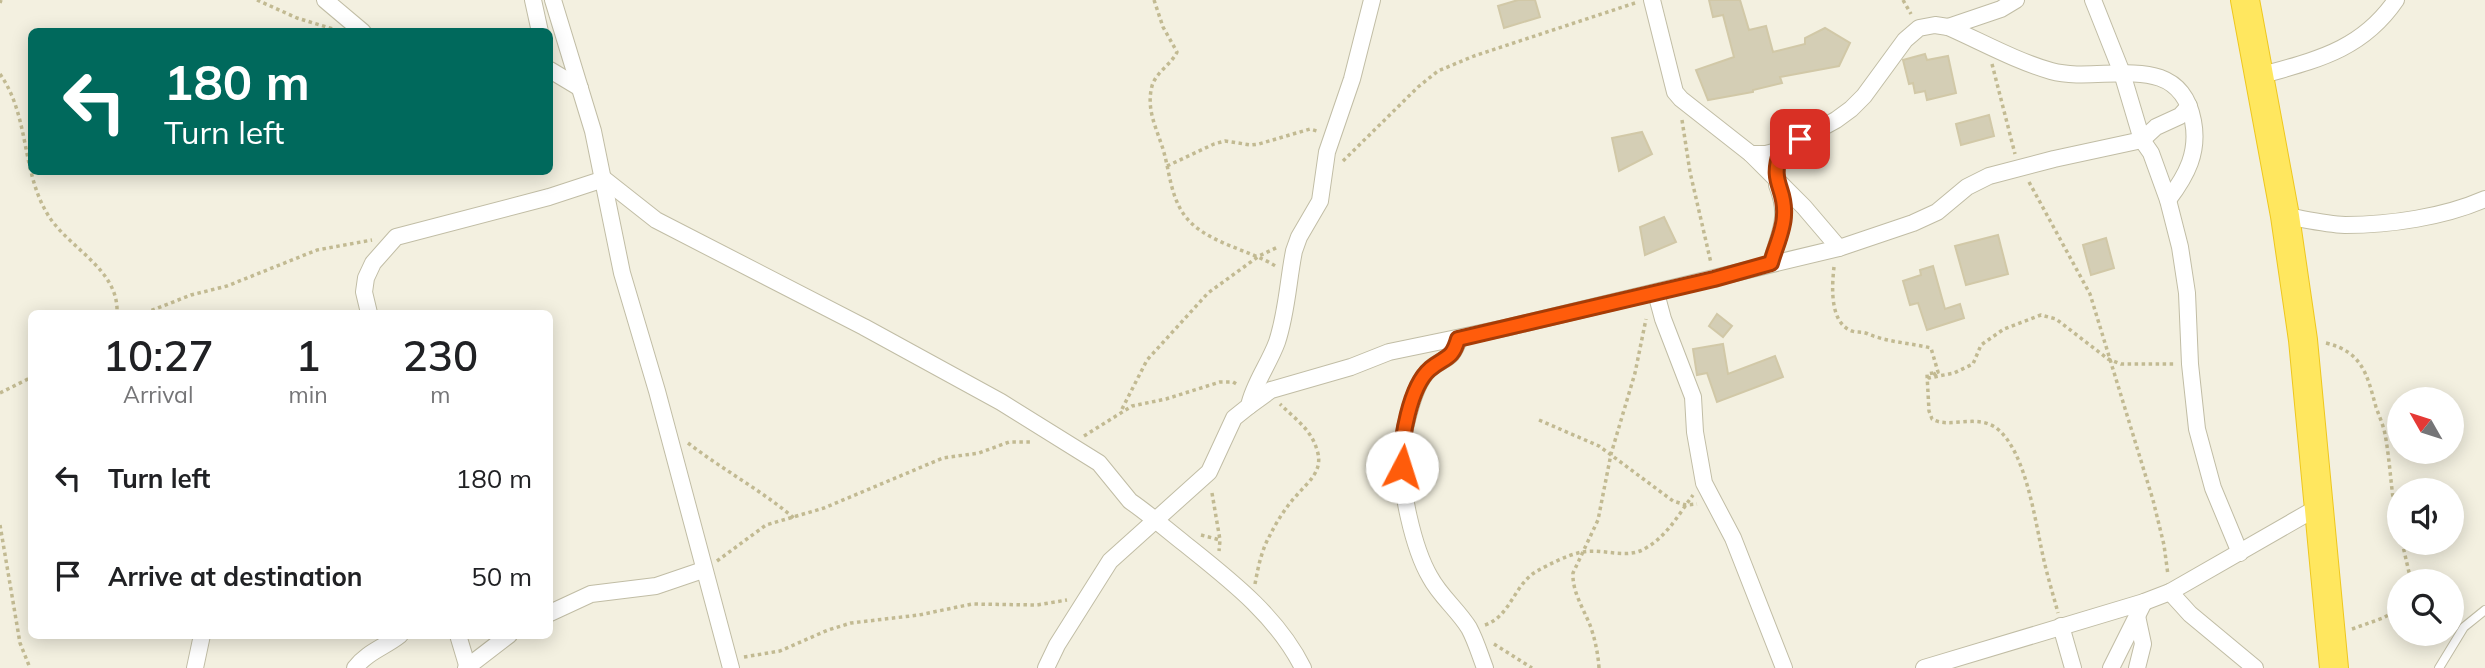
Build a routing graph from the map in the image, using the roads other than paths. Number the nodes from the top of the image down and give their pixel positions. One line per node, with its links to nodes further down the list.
1 (325, 0): 11 (street)
2 (533, 0): 12 (street)
3 (553, 0): 16 (street)
4 (1372, 0): 31 (street)
5 (1652, 0): 20 (street)
6 (2017, 0): 10 (street)
7 (2093, 0): 14 (street)
8 (2245, 0): 15 (highway)
9 (2396, 0): 15 (street)
10 (1948, 27): 14 (street); 19 (street)
11 (358, 28)
12 (539, 28)
13 (553, 72): 16 (street)
14 (2122, 73): 17 (street); 18 (street)
15 (2259, 76): 25 (highway)
16 (580, 88): 21 (street)
17 (2189, 106): 18 (street); 24 (street)
18 (2141, 140): 24 (street); 26 (street)
19 (1781, 150): 20 (street); 22 (street)
20 (1751, 154): 22 (street)
21 (604, 179): 29 (street); 33 (street); 35 (street)
22 (1776, 180): 26 (street); 27 (street)
23 (2485, 199): 25 (street)
24 (2168, 200): 34 (street)
25 (2285, 216): 32 (highway)
26 (1839, 248): 27 (street)
27 (1771, 263): 28 (street)
28 (1654, 293): 30 (street); 53 (street)
29 (368, 310)
30 (1458, 339): 31 (street); 52 (street)
31 (1250, 399): 33 (street)
32 (2320, 506): 34 (street); 45 (highway)
33 (1156, 520): 50 (street); 51 (street)
34 (2240, 553): 36 (street)
35 (703, 570): 39 (street); 46 (street)
36 (2170, 592): 37 (street); 58 (street)
37 (2140, 609): 40 (street); 56 (street); 57 (street)
38 (2485, 610): 59 (lane)
39 (553, 613)
40 (2061, 626): 54 (street); 55 (street)
41 (201, 639): 48 (street)
42 (394, 639): 49 (street)
43 (459, 639): 47 (street)
44 (503, 639): 47 (street)
45 (2334, 655)
46 (729, 663)
47 (466, 666)
48 (195, 668)
49 (355, 668)
50 (1046, 668)
51 (1303, 668)
52 (1485, 668)
53 (1784, 668)
54 (1924, 668)
55 (2073, 668)
56 (2111, 668)
57 (2137, 668)
58 (2255, 668)
59 (2439, 668)

